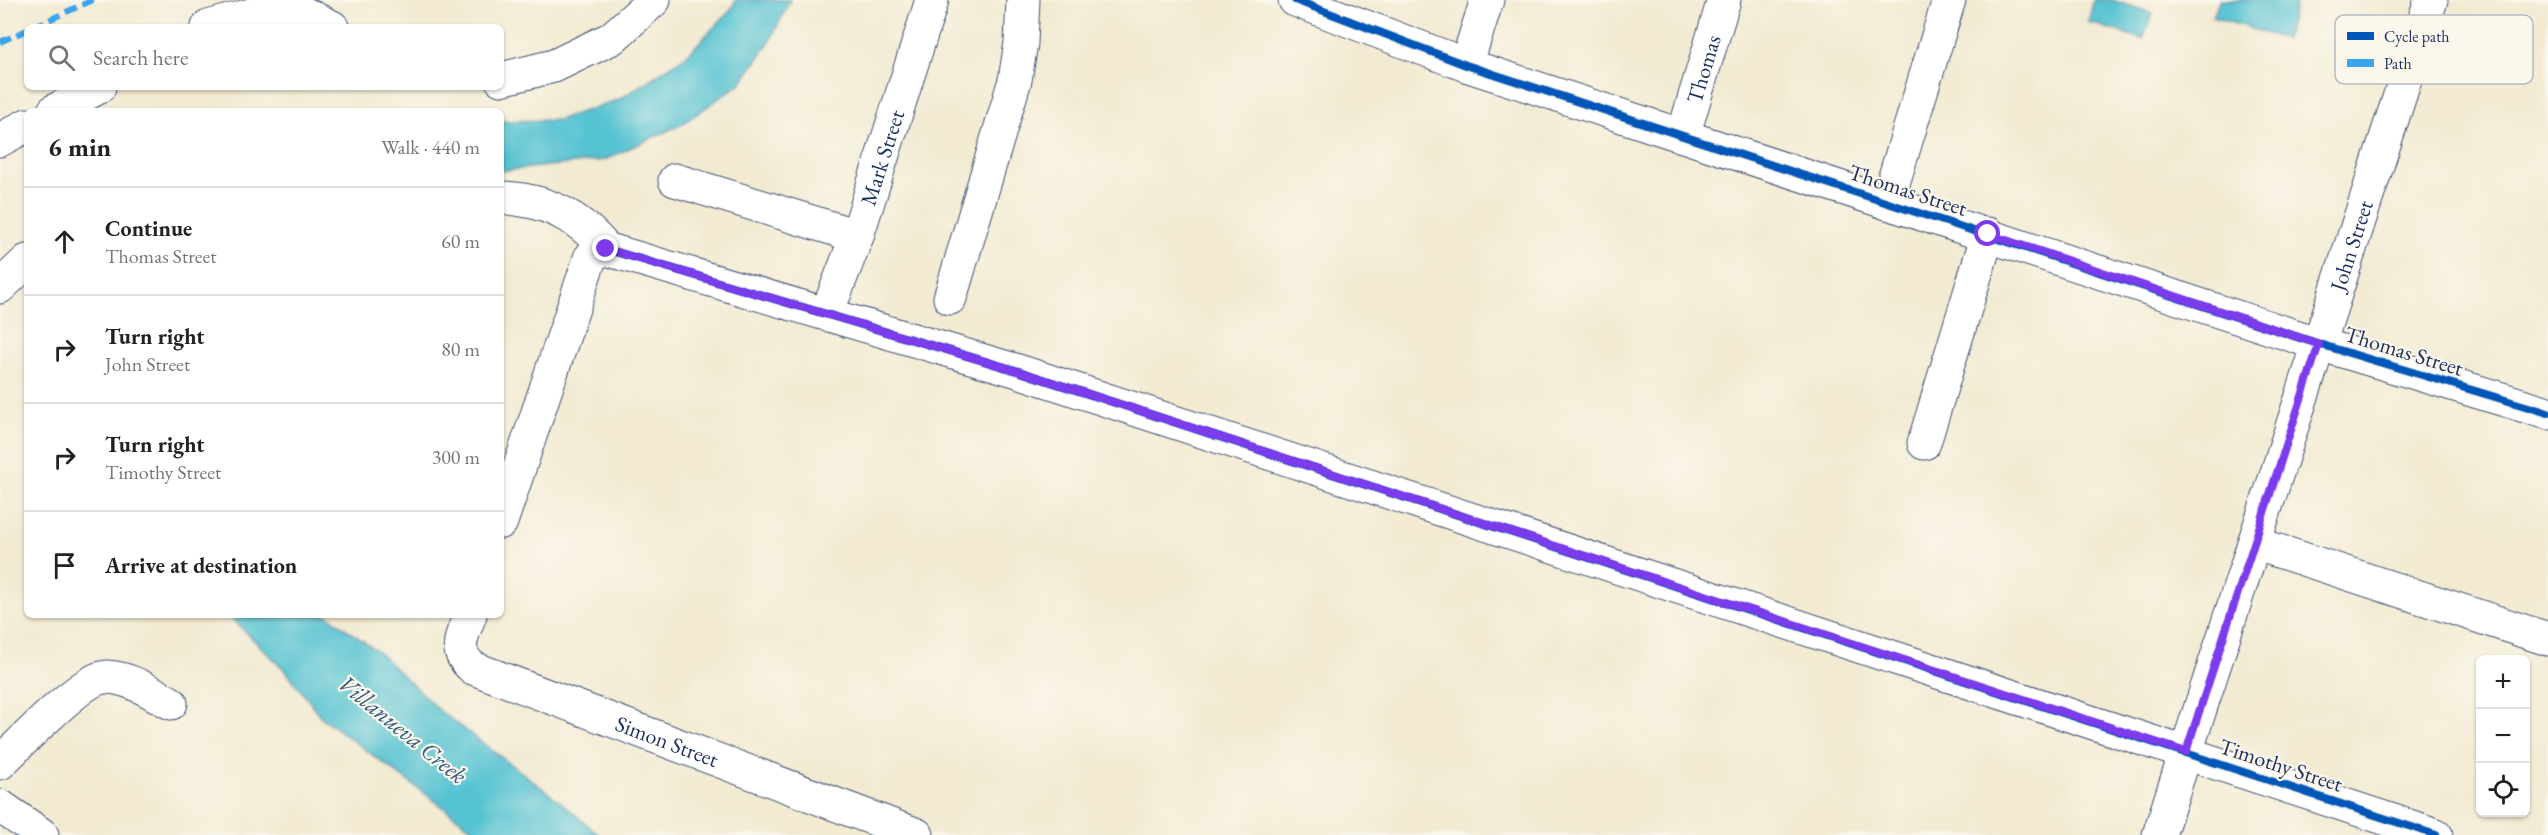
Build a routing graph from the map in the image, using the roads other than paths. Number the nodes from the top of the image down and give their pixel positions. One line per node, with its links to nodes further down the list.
1 (654, 0): 13 (street)
2 (932, 0): 24 (street, Mark Street)
3 (1023, 0): 28 (street)
4 (1294, 0): 12 (street, Thomas Street)
5 (1487, 0): 12 (street)
6 (1725, 0): 18 (street, Thomas)
7 (1949, 0): 22 (street)
8 (2431, 0): 9 (street, John Street)
9 (2426, 15)
10 (219, 24): 11 (street)
11 (326, 24)
12 (1466, 65): 18 (street, Thomas Street)
13 (504, 78)
14 (2404, 84): 30 (street, John Street)
15 (93, 90): 16 (street)
16 (60, 108)
17 (24, 127): 19 (street)
18 (1683, 136): 22 (street, Thomas Street)
19 (0, 140)
20 (675, 180): 24 (street)
21 (504, 198): 25 (street)
22 (1887, 203): 23 (street, Thomas Street)
23 (1988, 234): 30 (street, Thomas Street); 32 (street)
24 (857, 236): 29 (street, Mark Street)
25 (606, 249): 29 (street, Timothy Street); 33 (street)
26 (24, 264): 27 (street)
27 (0, 287)
28 (950, 298)
29 (827, 313): 38 (street, Timothy Street)
30 (2319, 344): 31 (street, Thomas Street); 34 (street, John Street)
31 (2548, 413)
32 (1924, 443)
33 (504, 513)
34 (2254, 543): 36 (street); 38 (street, John Street)
35 (469, 618): 42 (street, Simon Street)
36 (2548, 639)
37 (171, 703): 39 (street)
38 (2186, 752): 43 (street, John Street); 44 (street, Timothy Street)
39 (0, 763)
40 (0, 806): 41 (street)
41 (42, 835)
42 (917, 835)
43 (2159, 835)
44 (2436, 835)

